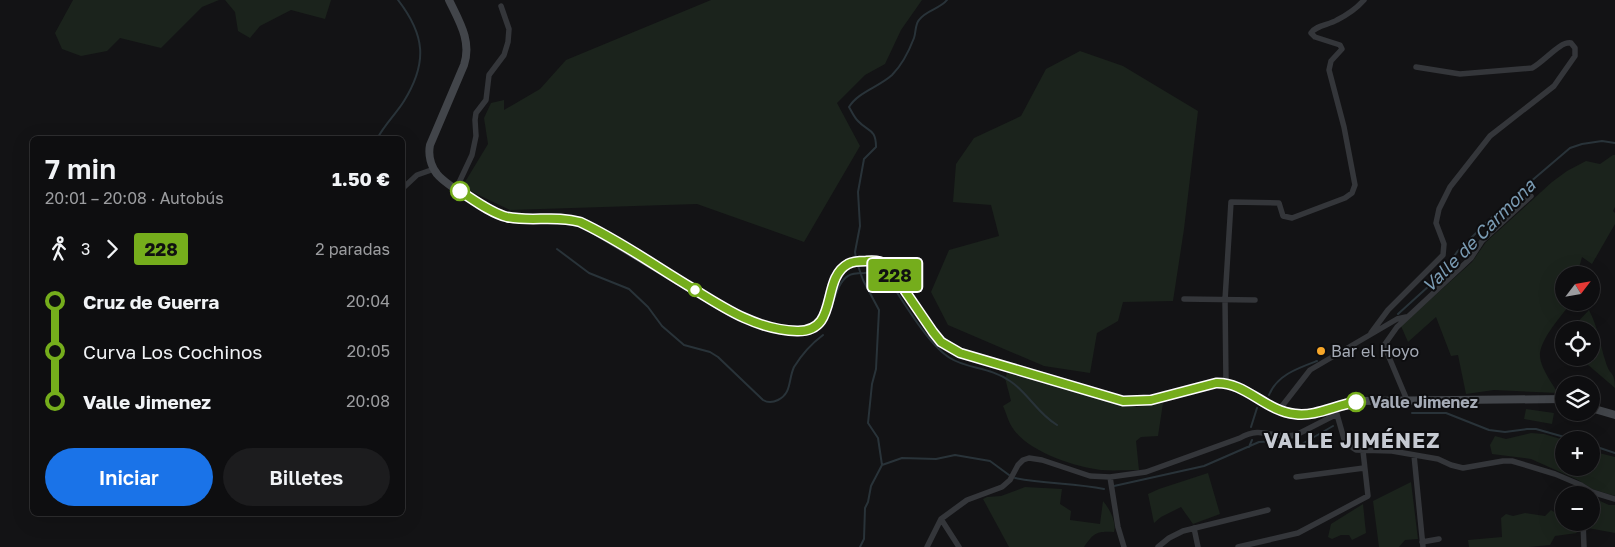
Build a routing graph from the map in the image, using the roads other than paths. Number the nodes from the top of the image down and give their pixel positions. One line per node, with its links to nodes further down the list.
1 (449, 0): 5 (main road)
2 (1364, 0): 10 (street)
3 (501, 6): 7 (street)
4 (1416, 67): 13 (street)
5 (434, 168): 6 (street); 7 (main road)
6 (405, 186)
7 (456, 189): 14 (main road)
8 (1531, 196): 12 (street)
9 (1184, 299): 10 (street)
10 (1225, 300): 11 (street); 14 (street)
11 (1255, 300)
12 (1408, 316): 13 (street); 16 (street)
13 (1371, 333): 17 (street)
14 (1226, 383): 17 (main road)
15 (1555, 399): 16 (main road)
16 (1406, 400): 18 (main road)
17 (1278, 410): 18 (main road)
18 (1336, 410): 21 (street); 25 (street)
19 (1600, 411): 20 (main road)
20 (1615, 415)
21 (1363, 451): 22 (street); 23 (street)
22 (1414, 455): 26 (street); 33 (street)
23 (1364, 468): 24 (street); 39 (street)
24 (1296, 476)
25 (1110, 477): 29 (street); 36 (street)
26 (1581, 484): 27 (street)
27 (1615, 499)
28 (1268, 510): 30 (street)
29 (941, 519): 34 (street); 35 (street)
30 (1194, 528): 37 (street); 38 (street)
31 (1583, 531): 40 (street)
32 (1439, 539): 33 (street)
33 (1423, 544)
34 (928, 547)
35 (959, 547)
36 (1124, 547)
37 (1158, 547)
38 (1198, 547)
39 (1238, 547)
40 (1584, 547)

